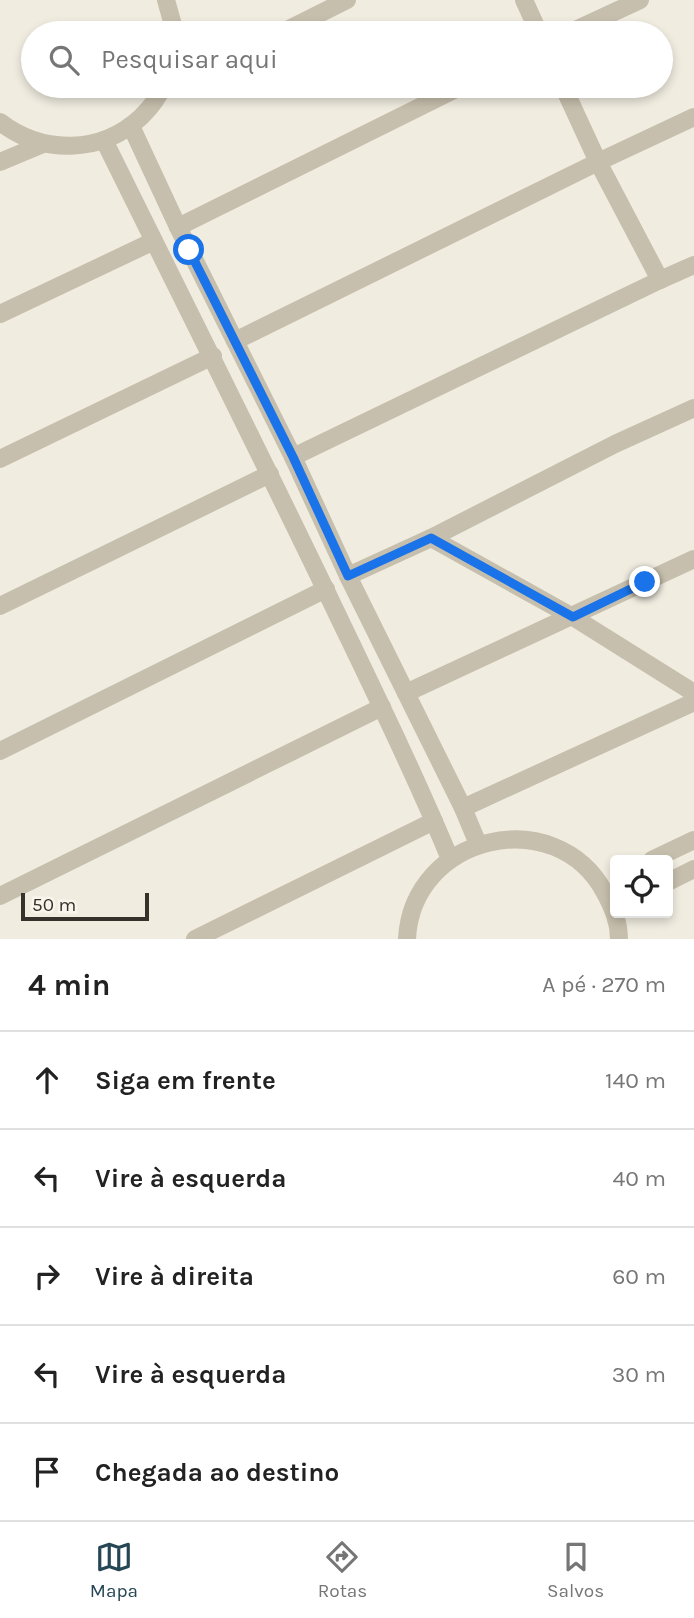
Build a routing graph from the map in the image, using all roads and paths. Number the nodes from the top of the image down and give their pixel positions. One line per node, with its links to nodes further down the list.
1 (166, 0): 5 (street)
2 (346, 0): 6 (street)
3 (524, 0): 7 (street)
4 (640, 0): 8 (street)
5 (172, 21)
6 (305, 21)
7 (534, 21)
8 (595, 21)
9 (156, 98): 14 (street)
10 (438, 98): 19 (street)
11 (569, 98): 18 (street)
12 (694, 117): 18 (street)
13 (0, 122): 16 (street)
14 (131, 126): 15 (street); 19 (street)
15 (104, 140): 16 (street); 20 (street)
16 (43, 144): 17 (street)
17 (0, 162)
18 (598, 162): 22 (street); 24 (street)
19 (178, 227): 24 (street)
20 (154, 241): 23 (street); 25 (street)
21 (694, 265): 22 (street)
22 (660, 280): 27 (street)
23 (0, 314)
24 (235, 341): 27 (street)
25 (213, 356): 28 (street); 29 (street)
26 (694, 408): 30 (street)
27 (293, 457): 32 (street)
28 (0, 459)
29 (270, 474): 33 (street); 34 (street)
30 (431, 538): 32 (street); 35 (street)
31 (694, 559): 35 (street)
32 (348, 576): 36 (street)
33 (326, 589): 39 (street); 40 (street)
34 (0, 606)
35 (573, 617): 36 (street); 37 (street)
36 (406, 693): 41 (street)
37 (694, 693)
38 (694, 702): 41 (street)
39 (382, 707): 42 (street); 50 (street)
40 (0, 751)
41 (463, 808): 44 (street)
42 (434, 821): 46 (street); 52 (street)
43 (694, 840): 45 (street)
44 (478, 844): 46 (street); 49 (street)
45 (662, 855)
46 (450, 859): 53 (street)
47 (694, 869): 48 (street)
48 (673, 880)
49 (608, 882)
50 (0, 896)
51 (616, 918): 54 (street)
52 (195, 939)
53 (407, 939)
54 (619, 939)

